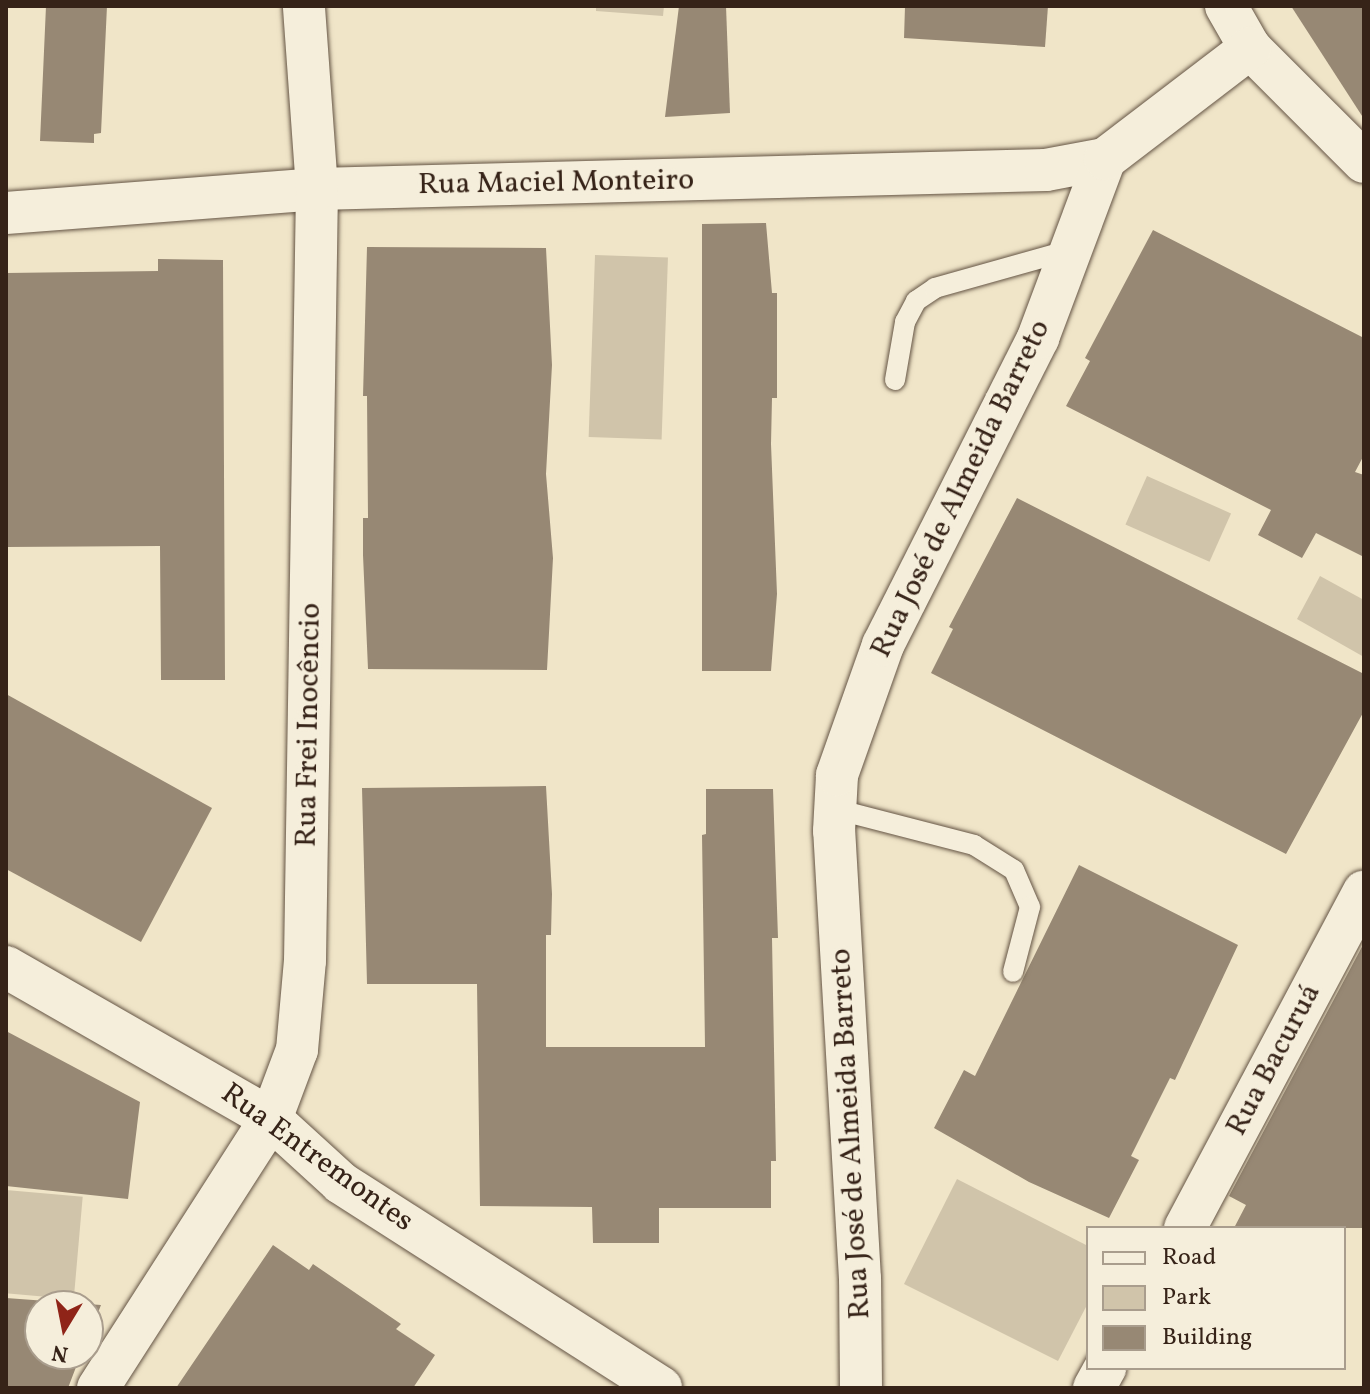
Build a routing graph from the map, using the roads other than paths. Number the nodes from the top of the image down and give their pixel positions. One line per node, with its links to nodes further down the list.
1 (304, 6): 6 (street, Rua Frei Inocêncio)
2 (1226, 6): 3 (street)
3 (1250, 48): 4 (street); 5 (street)
4 (1105, 159): 6 (street, Rua Maciel Monteiro); 8 (street, Rua José de Almeida Barreto)
5 (1364, 162)
6 (317, 189): 7 (street, Rua Maciel Monteiro); 14 (street, Rua Frei Inocêncio)
7 (6, 213)
8 (1070, 250): 9 (lane); 10 (street, Rua José de Almeida Barreto)
9 (895, 380)
10 (835, 809): 13 (lane); 19 (street, Rua José de Almeida Barreto)
11 (1364, 892): 15 (street, Rua Bacuruá)
12 (6, 967): 14 (street, Rua Entremontes)
13 (1013, 972)
14 (271, 1119): 17 (street, Rua Frei Inocêncio); 18 (street, Rua Entremontes)
15 (1186, 1226)
16 (1104, 1370): 20 (street)
17 (98, 1388)
18 (661, 1388)
19 (861, 1388)
20 (1094, 1388)

